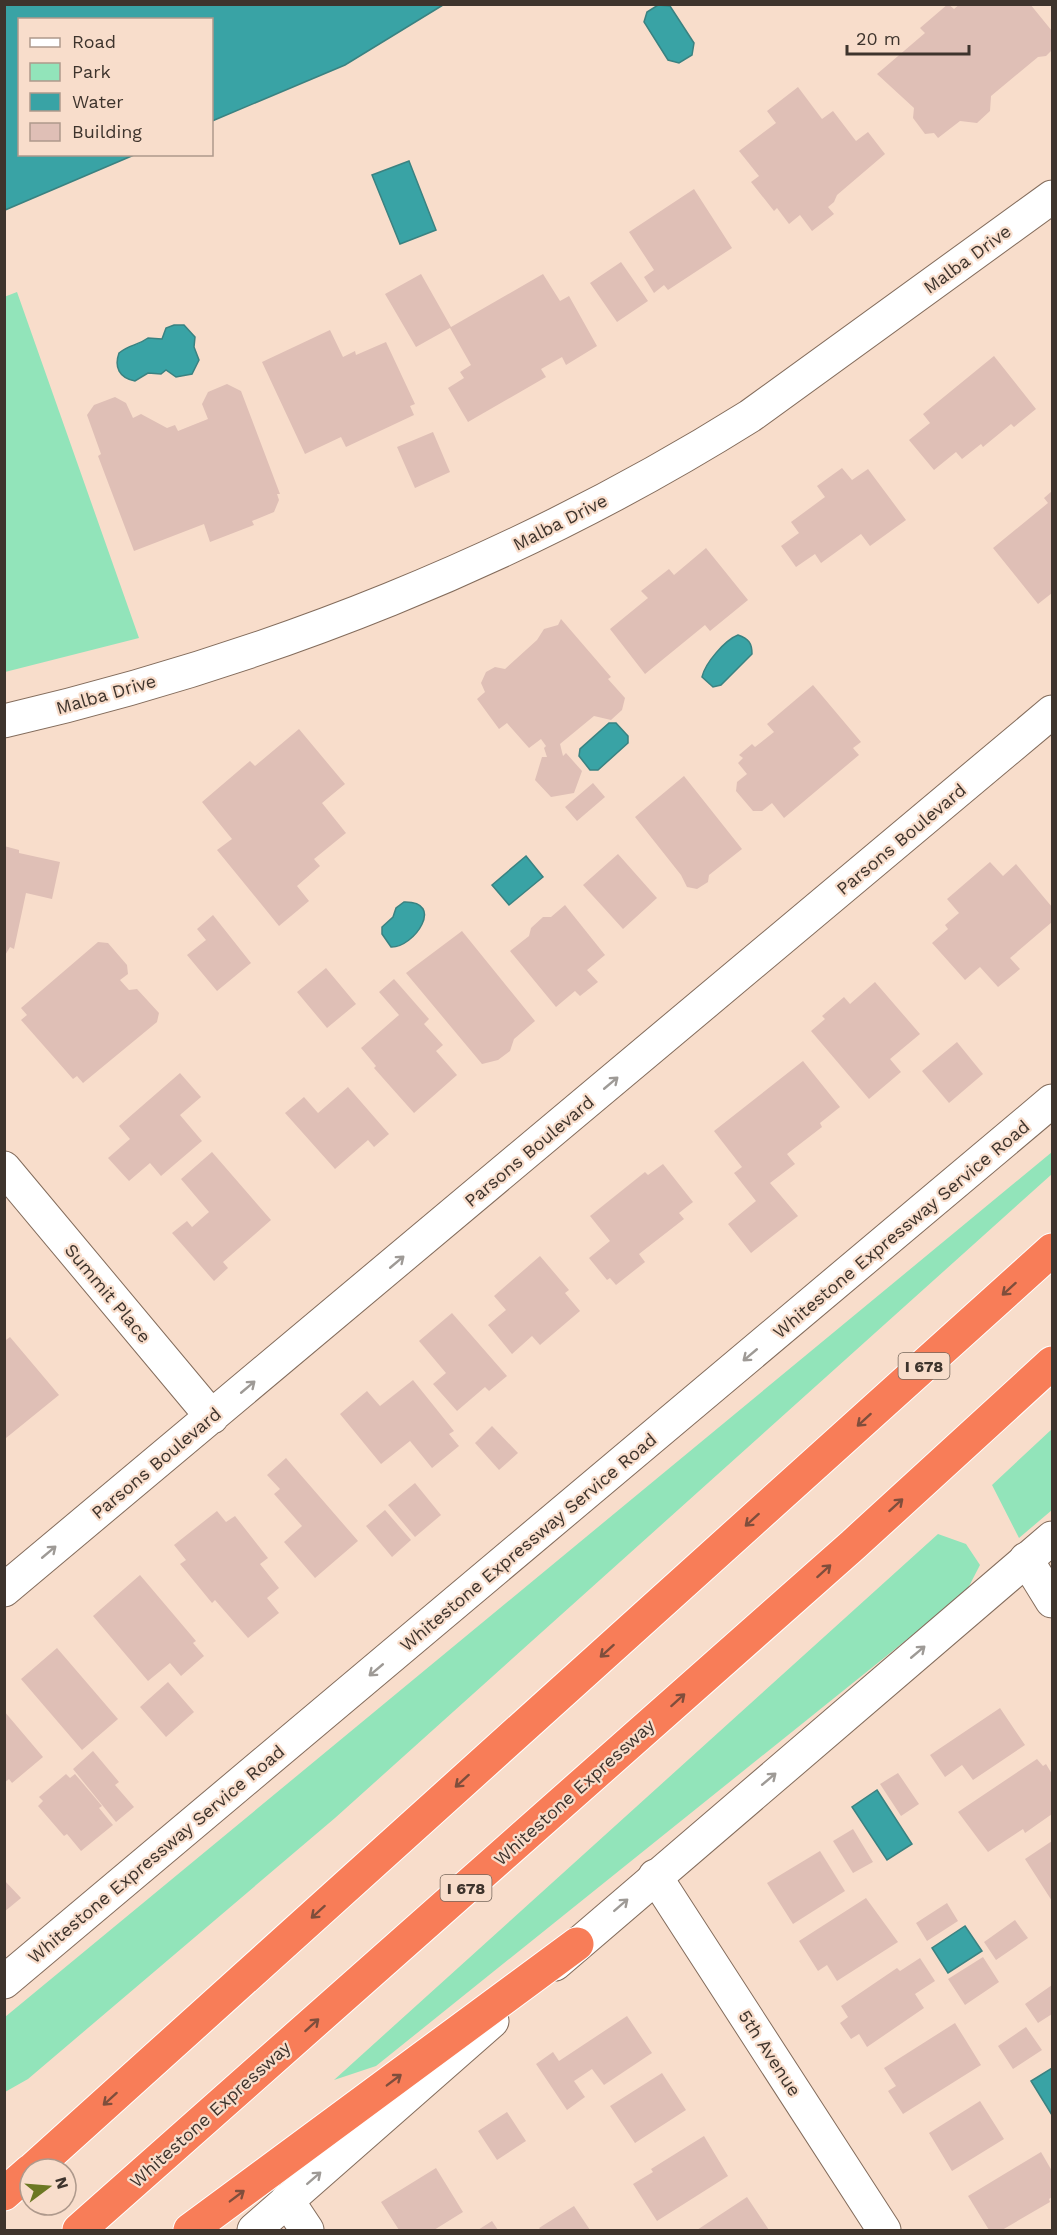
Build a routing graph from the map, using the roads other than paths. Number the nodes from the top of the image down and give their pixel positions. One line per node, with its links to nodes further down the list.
1 (1053, 197): 3 (street, Malba Drive)
2 (1052, 715): 8 (street, Parsons Boulevard, one-way to 2)
3 (4, 721)
4 (1053, 1101): 15 (street, Whitestone Expressway Service Road, one-way to 15)
5 (4, 1168): 8 (street, Summit Place)
6 (1053, 1250): 16 (highway, I 678, one-way to 16)
7 (1053, 1363): 20 (highway, Whitestone Expressway / I 678, one-way to 7)
8 (212, 1417): 11 (street, Parsons Boulevard, one-way to 8)
9 (1053, 1538): 10 (street)
10 (1026, 1560): 12 (street); 13 (street, one-way to 10)
11 (4, 1590)
12 (1053, 1601)
13 (655, 1876): 14 (street, one-way to 13); 24 (street, 5th Avenue)
14 (577, 1944): 19 (street, one-way to 14); 21 (highway, one-way to 14)
15 (4, 1982)
16 (45, 2157)
17 (18, 2182): 18 (highway, I 678)
18 (4, 2194)
19 (287, 2200): 22 (street); 23 (street)
20 (79, 2230)
21 (190, 2230)
22 (254, 2230)
23 (307, 2230)
24 (884, 2230)

